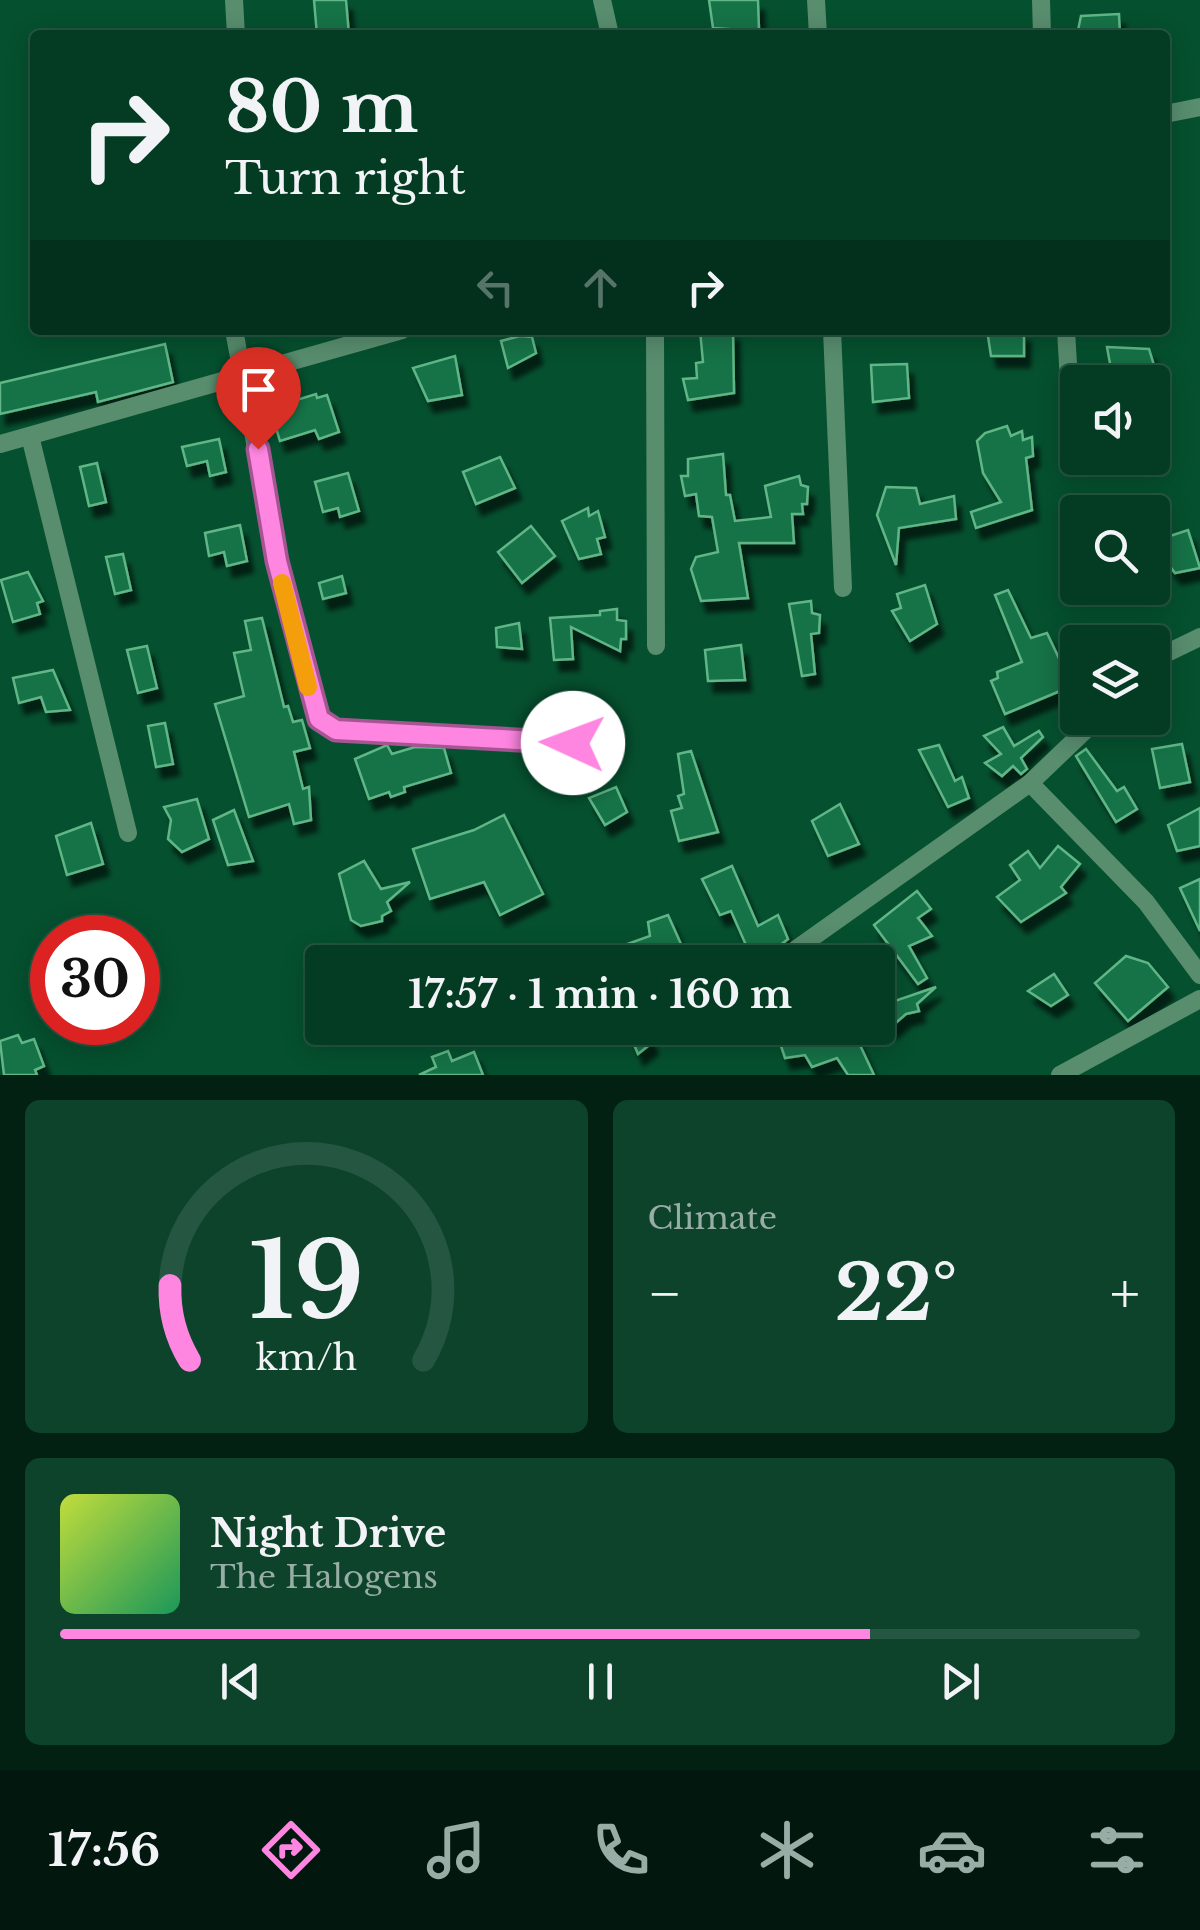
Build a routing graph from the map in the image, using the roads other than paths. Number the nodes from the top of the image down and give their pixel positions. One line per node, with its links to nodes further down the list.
1 (234, 0): 5 (street)
2 (602, 0): 6 (street)
3 (816, 0): 7 (street)
4 (1042, 0): 8 (street)
5 (236, 30)
6 (609, 30)
7 (818, 30)
8 (1042, 30)
9 (1200, 107): 10 (street)
10 (1170, 113)
11 (235, 335): 17 (street)
12 (384, 335): 17 (street)
13 (655, 335): 22 (street)
14 (832, 335): 20 (street)
15 (1066, 335): 16 (street)
16 (1068, 365)
17 (244, 375): 18 (street); 25 (street)
18 (30, 436): 19 (street); 27 (street)
19 (0, 444)
20 (843, 588)
21 (1200, 637): 23 (street)
22 (656, 646)
23 (1170, 653)
24 (1080, 735): 26 (street)
25 (573, 743)
26 (1030, 784): 28 (street); 29 (street)
27 (128, 833)
28 (802, 945)
29 (1200, 975)
30 (1200, 998): 31 (street)
31 (1060, 1075)

